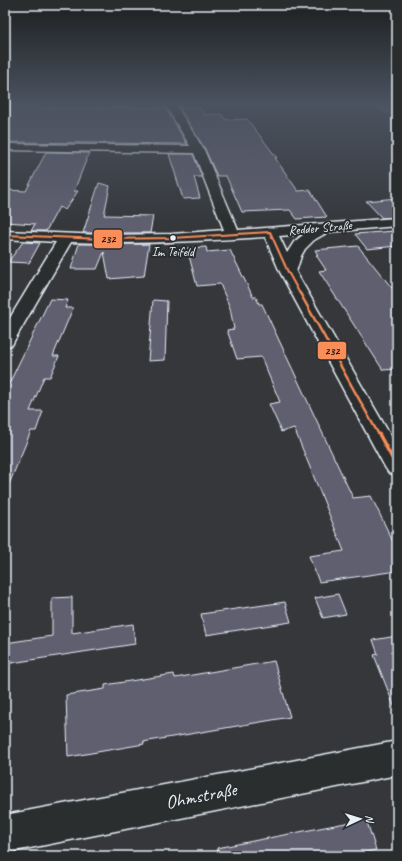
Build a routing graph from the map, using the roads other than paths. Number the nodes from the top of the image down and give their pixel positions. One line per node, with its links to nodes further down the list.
1 (195, 144): 3 (street)
2 (5, 147): 3 (street)
3 (198, 150): 9 (street)
4 (397, 222): 5 (street, Redder Straße)
5 (324, 228): 6 (street, Redder Straße); 11 (street)
6 (270, 232): 7 (street); 11 (street, Redder Straße)
7 (250, 234): 9 (street); 11 (street)
8 (5, 235): 10 (street)
9 (233, 235): 10 (street)
10 (65, 239): 12 (street)
11 (288, 272): 13 (street, Redder Straße)
12 (7, 335)
13 (397, 467)
14 (397, 758): 15 (street, Ohmstraße)
15 (5, 834)

